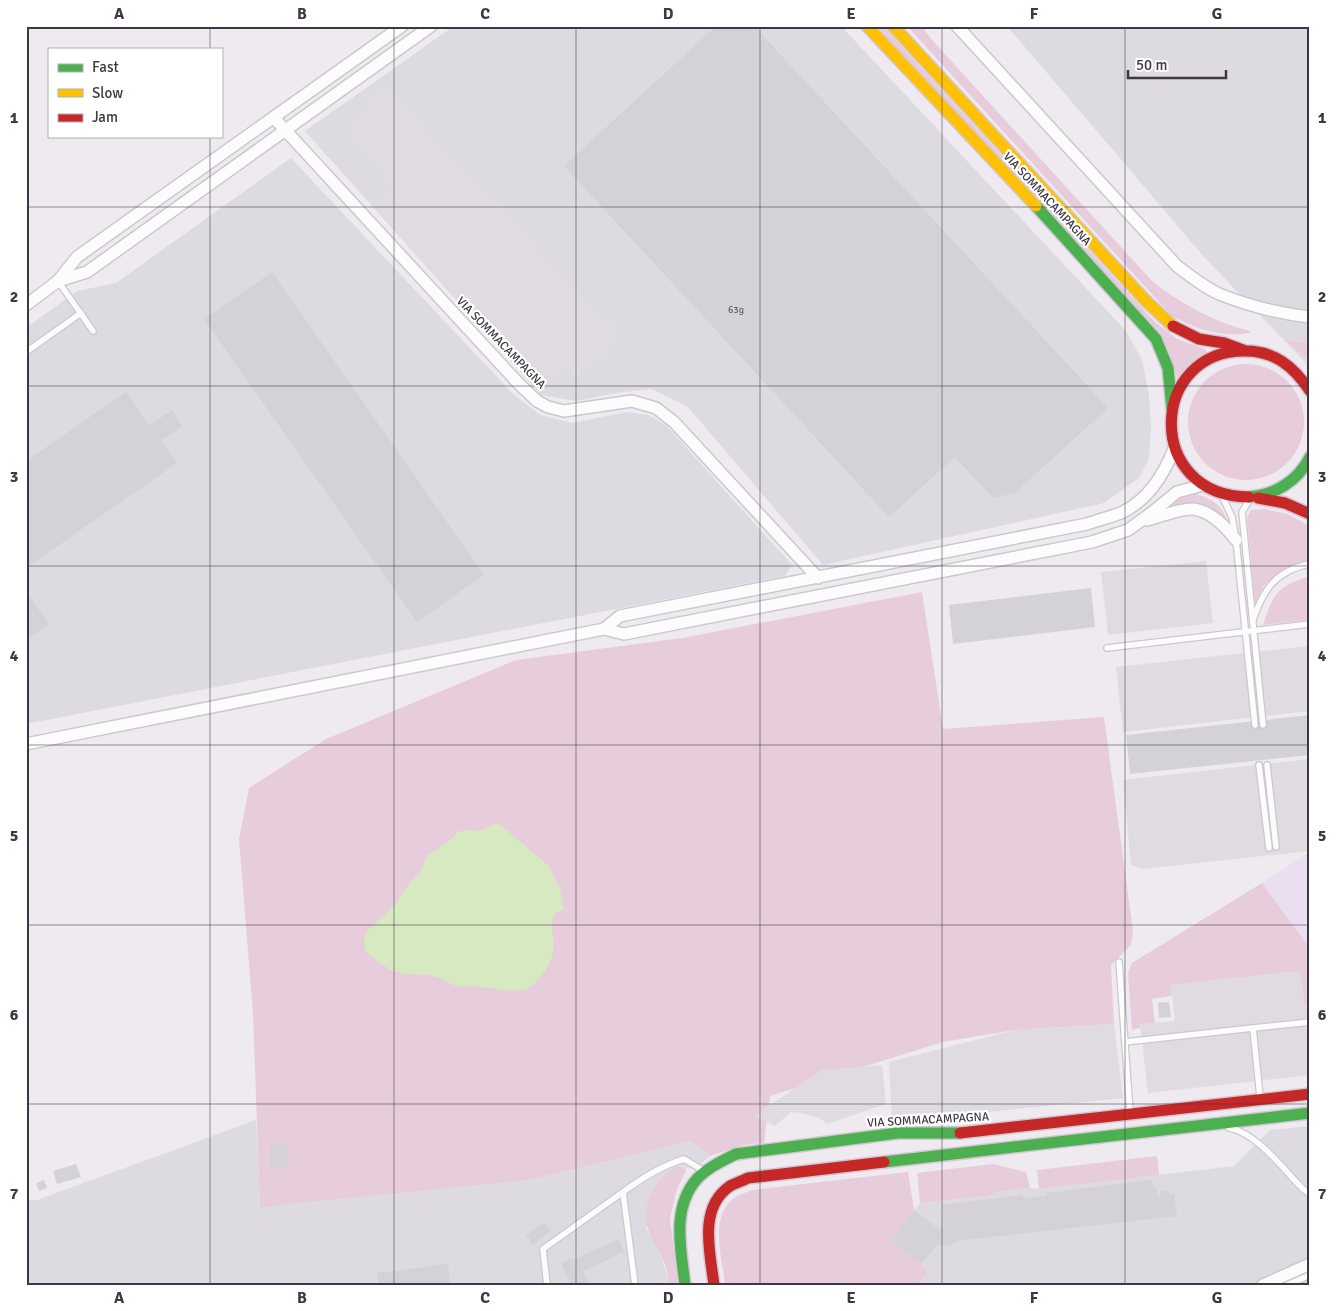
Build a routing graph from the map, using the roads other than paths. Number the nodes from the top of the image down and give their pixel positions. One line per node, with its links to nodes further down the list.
1 (402, 26): 6 (street)
2 (431, 26): 7 (street)
3 (867, 26): 16 (street, VIA SOMMACAMPAGNA)
4 (893, 26): 13 (street, VIA SOMMACAMPAGNA)
5 (957, 26): 11 (street)
6 (274, 118): 7 (street, VIA SOMMACAMPAGNA); 8 (street)
7 (284, 131): 8 (street); 26 (street, VIA SOMMACAMPAGNA)
8 (58, 282): 9 (street); 10 (lane)
9 (26, 304)
10 (81, 313): 12 (lane); 14 (lane)
11 (1310, 317)
12 (93, 331)
13 (1244, 350): 15 (street, VIA SOMMACAMPAGNA); 16 (street, VIA SOMMACAMPAGNA)
14 (26, 352)
15 (1310, 391)
16 (1172, 409): 17 (street, VIA SOMMACAMPAGNA)
17 (1174, 449): 19 (street, VIA SOMMACAMPAGNA); 26 (street)
18 (1310, 456): 21 (street, VIA SOMMACAMPAGNA)
19 (1202, 485): 20 (street, VIA SOMMACAMPAGNA); 23 (street)
20 (1213, 491): 21 (street, VIA SOMMACAMPAGNA); 24 (lane)
21 (1251, 497): 22 (street, VIA SOMMACAMPAGNA); 27 (lane)
22 (1310, 514)
23 (1138, 522): 24 (street); 29 (street)
24 (1236, 540): 31 (lane)
25 (1310, 564): 27 (lane)
26 (818, 578): 29 (street)
27 (1252, 622): 30 (lane)
28 (1310, 624): 30 (lane)
29 (604, 629): 35 (street)
30 (1253, 631): 31 (lane); 34 (lane)
31 (1245, 632): 32 (lane); 33 (lane)
32 (1108, 648)
33 (1255, 725)
34 (1263, 725)
35 (26, 744)
36 (1267, 764): 38 (lane)
37 (1259, 765): 39 (lane)
38 (1276, 847)
39 (1269, 848)
40 (1119, 962): 43 (lane)
41 (1310, 1022): 42 (lane)
42 (1253, 1028): 43 (lane); 45 (lane)
43 (1125, 1042): 47 (lane)
44 (1310, 1094): 45 (street, VIA SOMMACAMPAGNA)
45 (1261, 1099): 47 (street, VIA SOMMACAMPAGNA)
46 (1310, 1113): 48 (street)
47 (1130, 1114): 49 (street, VIA SOMMACAMPAGNA)
48 (1210, 1126): 51 (lane); 57 (street)
49 (704, 1171): 50 (lane); 56 (street, VIA SOMMACAMPAGNA)
50 (623, 1192): 54 (lane); 55 (lane)
51 (1310, 1194)
52 (1310, 1264): 58 (street)
53 (1310, 1275): 59 (lane)
54 (547, 1285)
55 (635, 1285)
56 (685, 1285)
57 (714, 1285)
58 (1263, 1285)
59 (1287, 1285)

